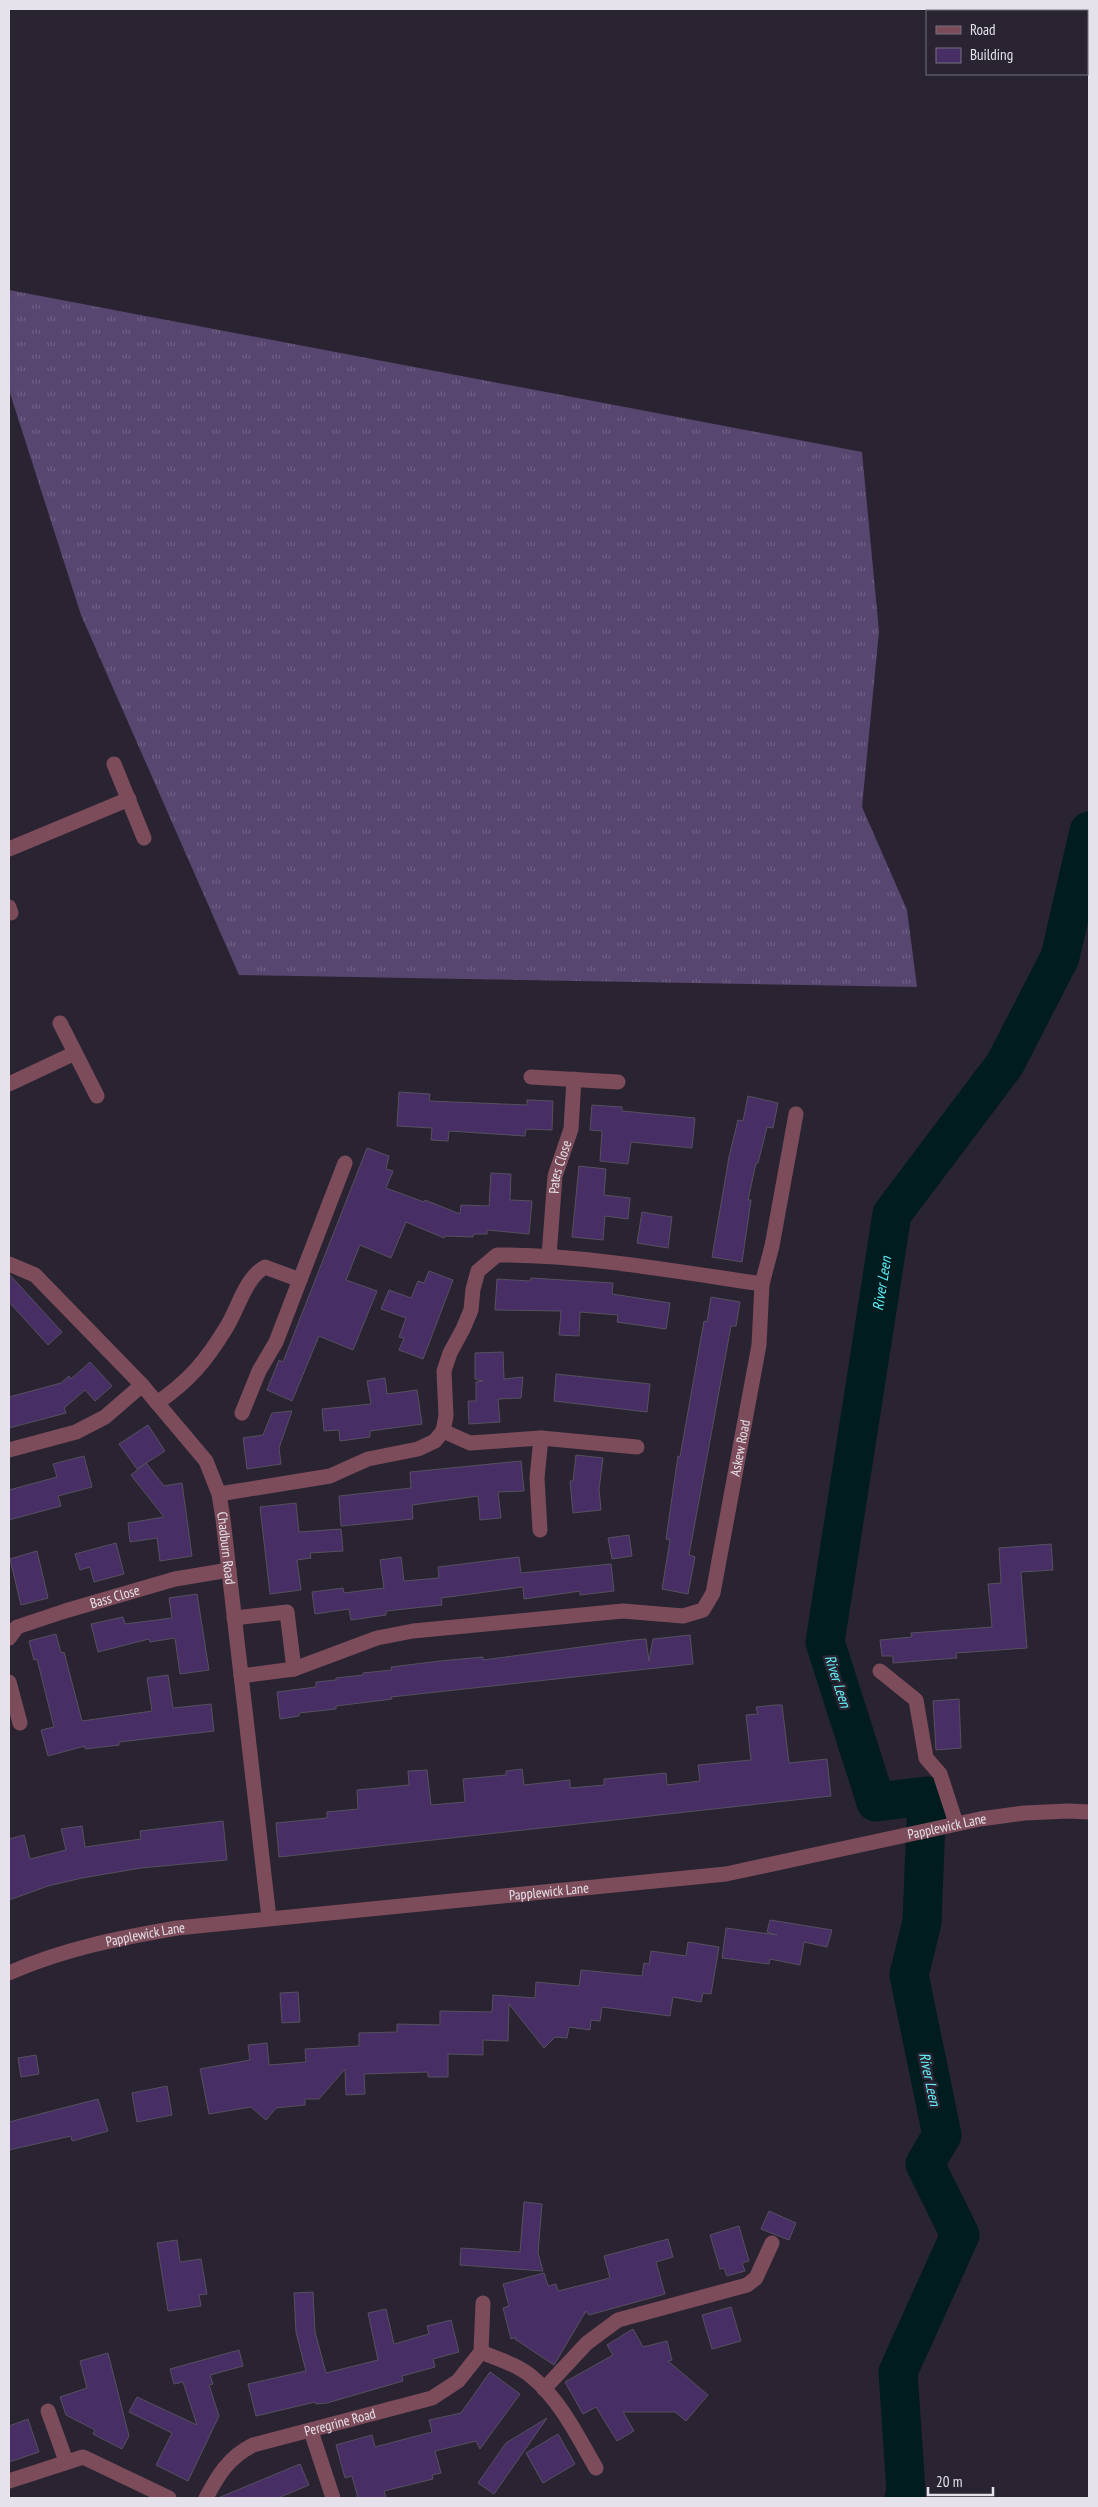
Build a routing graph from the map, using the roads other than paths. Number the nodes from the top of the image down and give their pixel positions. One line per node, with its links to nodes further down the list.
1 (114, 764): 2 (street)
2 (128, 800): 3 (street); 4 (street)
3 (144, 838)
4 (9, 849)
5 (60, 1023): 6 (street)
6 (75, 1053): 10 (street); 11 (street)
7 (531, 1077): 8 (street)
8 (574, 1079): 9 (street); 14 (street, Pates Close)
9 (618, 1082)
10 (9, 1084)
11 (97, 1096)
12 (796, 1114): 17 (street, Askew Road)
13 (345, 1163): 16 (street)
14 (549, 1256): 17 (street); 21 (street)
15 (9, 1264): 18 (street, Chadburn Road)
16 (300, 1280): 19 (street); 20 (street)
17 (762, 1284): 30 (street, Askew Road)
18 (142, 1385): 19 (street, Chadburn Road); 24 (street)
19 (157, 1403): 25 (street, Chadburn Road)
20 (242, 1413)
21 (443, 1431): 22 (street); 25 (street)
22 (541, 1438): 23 (street); 26 (street)
23 (637, 1447)
24 (9, 1450)
25 (219, 1494): 27 (street, Chadburn Road)
26 (540, 1530)
27 (229, 1570): 28 (street, Chadburn Road); 29 (street, Bass Close)
28 (234, 1618): 30 (street); 32 (street, Chadburn Road)
29 (9, 1638)
30 (294, 1669): 32 (street)
31 (880, 1671): 36 (street)
32 (241, 1676): 37 (street, Chadburn Road)
33 (9, 1682): 34 (street)
34 (20, 1723)
35 (1089, 1812): 36 (street, Papplewick Lane)
36 (956, 1823): 37 (street, Papplewick Lane)
37 (269, 1918): 38 (street, Papplewick Lane)
38 (9, 1973)
39 (772, 2242): 42 (street)
40 (483, 2303): 41 (street)
41 (481, 2352): 42 (street); 44 (street, Peregrine Road)
42 (549, 2394): 46 (street)
43 (48, 2411): 45 (street)
44 (311, 2431): 49 (street, Peregrine Road); 50 (street)
45 (66, 2461): 47 (street); 48 (street)
46 (596, 2468)
47 (9, 2481)
48 (169, 2498)
49 (206, 2498)
50 (333, 2498)

